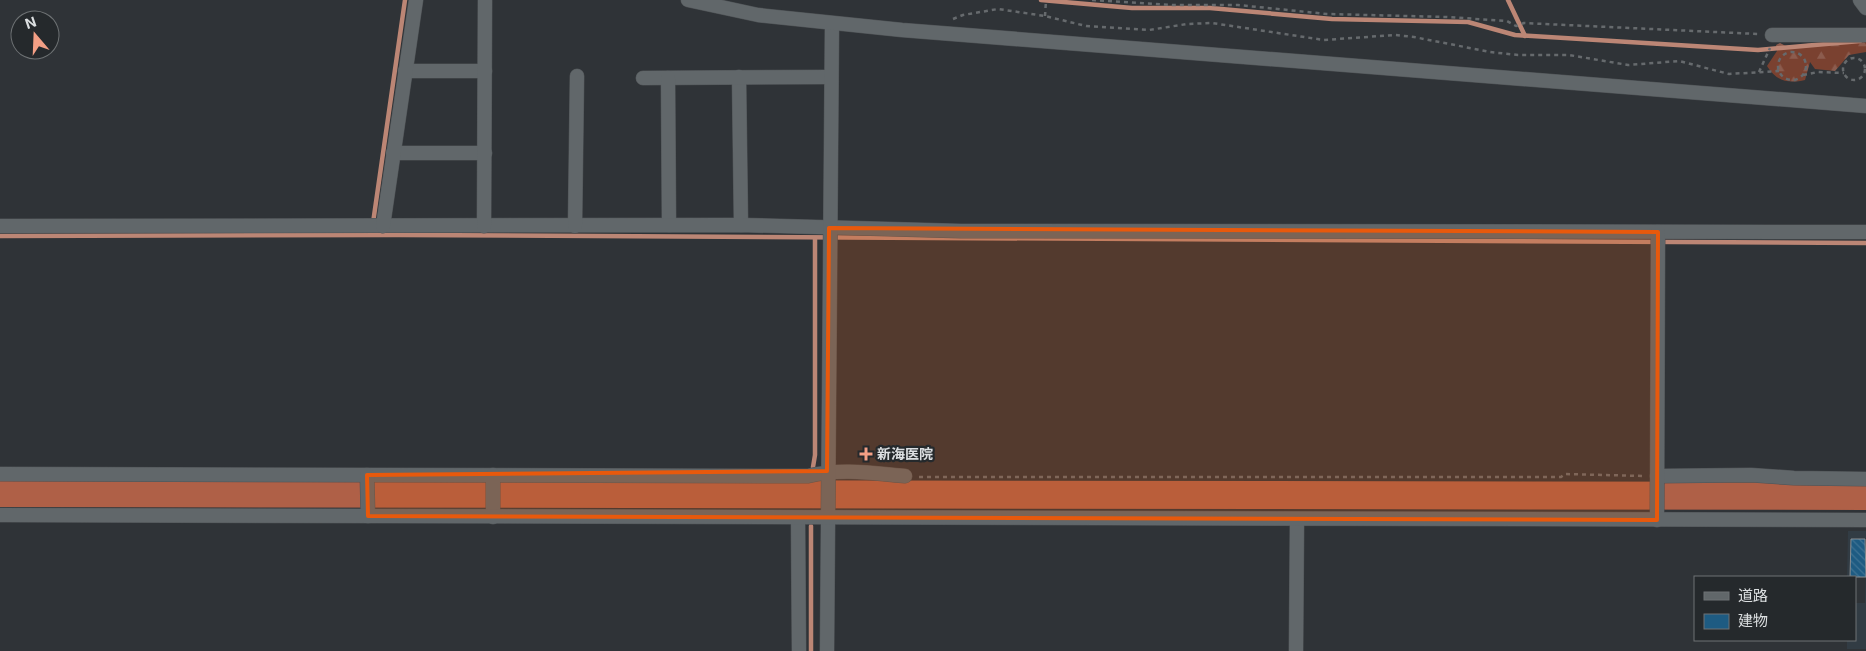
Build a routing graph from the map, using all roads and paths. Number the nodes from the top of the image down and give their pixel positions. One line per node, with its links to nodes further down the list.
1 (416, 0): 15 (street)
2 (486, 0): 16 (street)
3 (688, 0): 10 (street)
4 (1046, 0): 8 (path)
5 (1092, 0): 11 (path)
6 (1860, 0): 7 (street)
7 (1866, 8)
8 (1045, 16): 9 (path); 18 (path)
9 (945, 23)
10 (832, 24): 23 (street); 26 (street)
11 (1772, 35): 12 (street)
12 (1866, 35)
13 (1768, 53): 18 (path)
14 (1866, 68): 19 (path); 19 (path)
15 (405, 71): 16 (street); 27 (street)
16 (485, 71): 28 (street)
17 (1779, 71): 18 (path); 20 (path); 20 (path)
18 (1760, 72)
19 (1844, 73): 20 (path)
20 (1803, 75)
21 (577, 76): 34 (street)
22 (739, 77): 23 (street); 25 (street); 30 (street)
23 (831, 77): 36 (street)
24 (643, 78): 25 (street)
25 (668, 78): 29 (street)
26 (1866, 106)
27 (393, 153): 28 (street); 32 (street)
28 (485, 154): 33 (street)
29 (669, 225): 30 (street); 34 (street)
30 (741, 225): 36 (street)
31 (0, 226): 32 (street)
32 (376, 226): 33 (street)
33 (484, 226): 34 (street)
34 (575, 226)
35 (1866, 232): 37 (street)
36 (829, 236): 37 (street); 39 (street)
37 (1658, 239): 44 (street)
38 (0, 474): 41 (street)
39 (827, 475): 40 (street); 42 (street); 47 (street)
40 (905, 476): 44 (path)
41 (367, 477): 42 (street); 45 (street)
42 (493, 478): 46 (street)
43 (1866, 479): 44 (street)
44 (1657, 490): 51 (street)
45 (368, 510): 46 (street); 48 (street)
46 (493, 511): 49 (street)
47 (828, 511): 49 (street); 50 (street); 54 (street)
48 (0, 515)
49 (798, 518): 53 (street)
50 (1297, 519): 51 (street); 55 (street)
51 (1657, 520): 52 (street)
52 (1866, 520)
53 (799, 651)
54 (827, 651)
55 (1296, 651)

